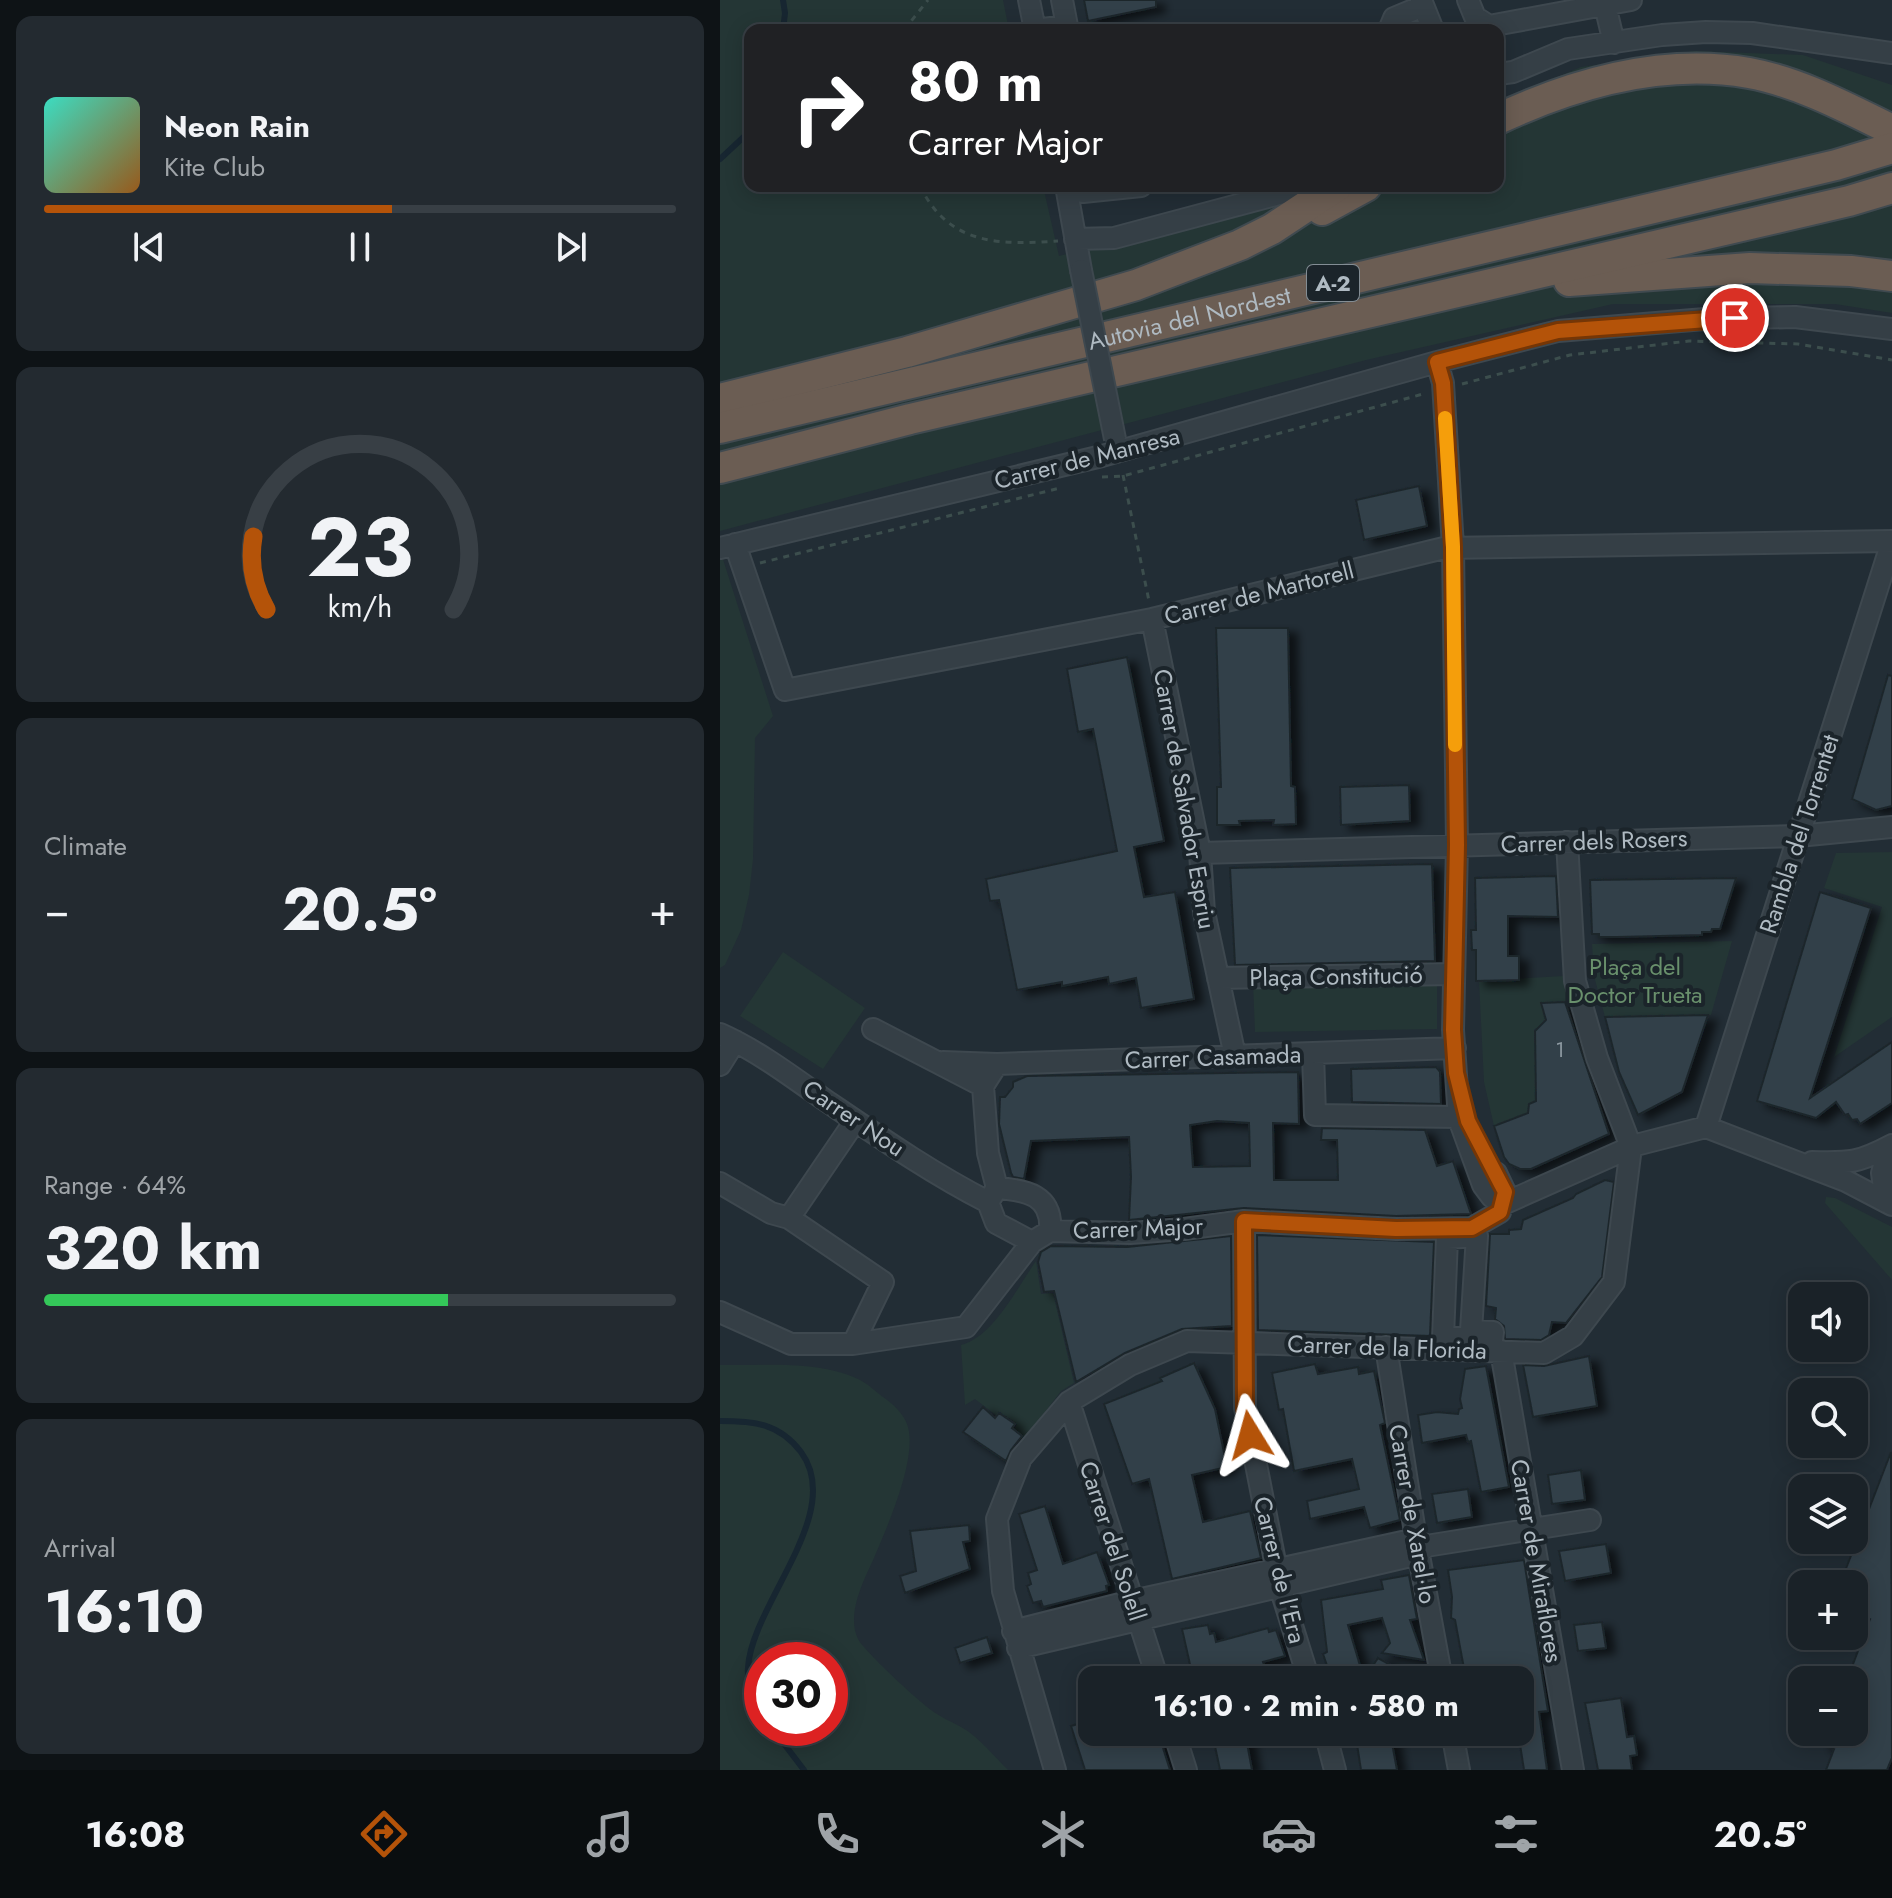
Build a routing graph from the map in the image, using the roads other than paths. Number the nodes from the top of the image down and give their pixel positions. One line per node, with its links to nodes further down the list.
1 (1029, 0): 7 (street)
2 (1062, 0): 8 (street)
3 (1468, 0): 10 (street)
4 (1631, 0): 5 (street)
5 (1605, 5): 11 (street); 12 (street)
6 (1427, 18): 9 (street)
7 (1034, 24)
8 (1067, 24)
9 (1392, 24)
10 (1486, 24)
11 (1500, 24)
12 (1605, 44): 13 (street); 14 (street); 15 (street)
13 (1892, 53)
14 (1504, 73)
15 (1504, 87)
16 (1504, 117): 17 (highway)
17 (1892, 130)
18 (1892, 148): 31 (highway, Autovia del Nord-est / A-2)
19 (1892, 188): 27 (highway, Autovia del Nord-est / A-2)
20 (1075, 192): 25 (street)
21 (1286, 192): 25 (street)
22 (1328, 192): 24 (highway)
23 (1355, 192): 24 (highway)
24 (1272, 229): 30 (highway)
25 (1075, 239): 32 (street, bridge)
26 (1892, 276): 27 (highway)
27 (1487, 285): 33 (highway, Autovia del Nord-est / A-2)
28 (1892, 329): 29 (street, Carrer de Manresa)
29 (1437, 362): 32 (street, Carrer de Manresa); 36 (street)
30 (720, 399)
31 (720, 428)
32 (1118, 452): 35 (street, Carrer de Manresa)
33 (720, 468)
34 (1892, 541): 36 (street, Carrer de Martorell); 39 (street, Rambla del Torrentet)
35 (727, 546): 37 (street, Carrer de Martorell)
36 (1453, 547): 37 (street, Carrer de Martorell); 41 (street)
37 (1152, 619): 42 (street, Carrer de Salvador Espriu)
38 (1892, 827): 39 (street, Carrer dels Rosers)
39 (1798, 836): 40 (street, Carrer dels Rosers); 57 (street, Rambla del Torrentet)
40 (1567, 842): 41 (street, Carrer dels Rosers); 59 (street)
41 (1457, 845): 42 (street, Carrer dels Rosers); 43 (street)
42 (1200, 853): 44 (street, Carrer de Salvador Espriu)
43 (1454, 974): 44 (street, Plaça Constitució); 47 (street)
44 (1218, 978): 49 (street, Carrer de Salvador Espriu)
45 (873, 1029): 50 (street)
46 (728, 1037): 52 (street); 56 (street, Carrer Nou)
47 (1455, 1048): 48 (street, Carrer Casamada); 53 (street)
48 (1313, 1053): 49 (street, Carrer Casamada); 55 (street)
49 (1235, 1056): 51 (street, Carrer Casamada)
50 (935, 1061): 51 (street, Carrer Casamada); 54 (street)
51 (997, 1064): 54 (street)
52 (720, 1065)
53 (1457, 1085): 55 (street); 61 (street)
54 (983, 1086): 64 (street)
55 (1459, 1117): 65 (street)
56 (855, 1121): 64 (street, Carrer Nou); 67 (street)
57 (1706, 1127): 59 (street, Carrer Major); 60 (street)
58 (1890, 1146): 60 (street); 66 (street)
59 (1631, 1147): 63 (street, Carrer Major); 76 (street, Carrer de la Florida)
60 (1797, 1162): 66 (street)
61 (1496, 1173): 63 (street); 65 (street)
62 (720, 1183): 67 (street)
63 (1536, 1190): 65 (street, Carrer Major)
64 (993, 1195): 69 (street); 71 (street)
65 (1503, 1204): 68 (street, Carrer Major)
66 (1889, 1204)
67 (789, 1218): 74 (street)
68 (1244, 1221): 69 (street, Carrer Major); 73 (street, Carrer de l'Era)
69 (1050, 1231): 71 (street)
70 (1477, 1236): 70 (street)
71 (1032, 1242): 74 (street)
72 (720, 1312): 74 (street)
73 (1244, 1342): 75 (street, Carrer de la Florida); 77 (street, Carrer de la Florida); 81 (street, Carrer de l'Era)
74 (853, 1344)
75 (1386, 1347): 76 (street, Carrer de la Florida); 80 (street, Carrer de Xarel·lo)
76 (1501, 1351): 79 (street, Carrer de Miraflores)
77 (1069, 1402): 82 (street, Carrer del Solell); 83 (street, Carrer de la Florida)
78 (1590, 1520): 79 (street)
79 (1531, 1529): 80 (street); 94 (street, Carrer de Miraflores)
80 (1420, 1546): 81 (street); 86 (street, Carrer de Xarel·lo)
81 (1278, 1578): 82 (street); 85 (street, Carrer de l'Era)
82 (1135, 1610): 83 (street); 84 (street, Carrer del Solell)
83 (1016, 1639): 90 (street, Carrer de la Florida)
84 (1153, 1666)
85 (1305, 1666)
86 (1440, 1666)
87 (1178, 1746): 91 (street)
88 (1329, 1746): 92 (street)
89 (1455, 1746): 93 (street)
90 (1055, 1770)
91 (1186, 1770)
92 (1335, 1770)
93 (1459, 1770)
94 (1573, 1770)

